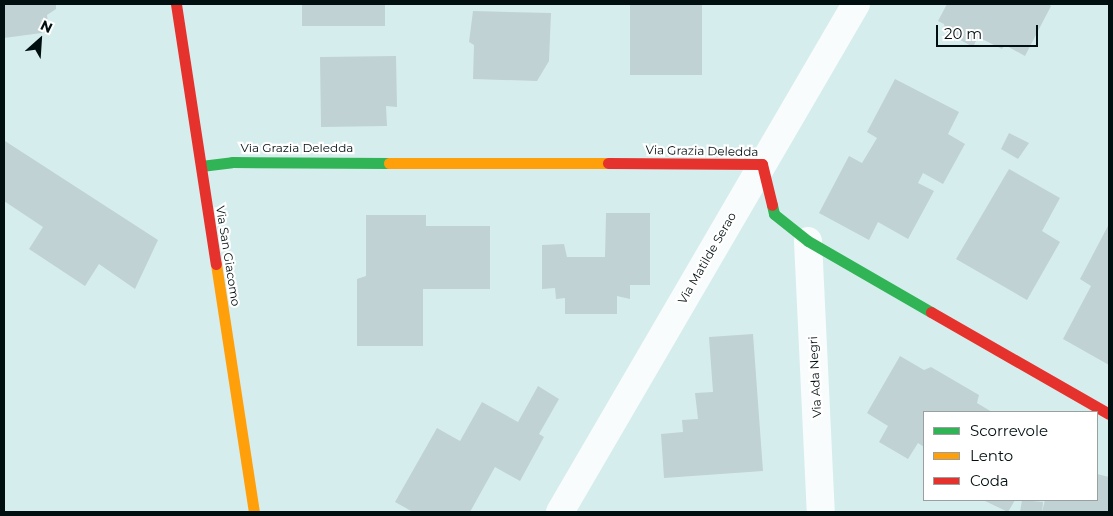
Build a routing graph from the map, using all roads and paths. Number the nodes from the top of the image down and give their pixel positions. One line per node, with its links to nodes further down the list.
1 (176, 4): 4 (street, Via San Giacomo)
2 (856, 4): 3 (street, Via Matilde Serao)
3 (762, 164): 4 (street, Via Grazia Deledda); 5 (street, Via Grazia Deledda); 8 (street, Via Matilde Serao)
4 (201, 166): 7 (street, Via San Giacomo)
5 (808, 241): 6 (street, Via Grazia Deledda); 9 (street, Via Ada Negri)
6 (1109, 414)
7 (254, 512)
8 (560, 512)
9 (821, 512)

